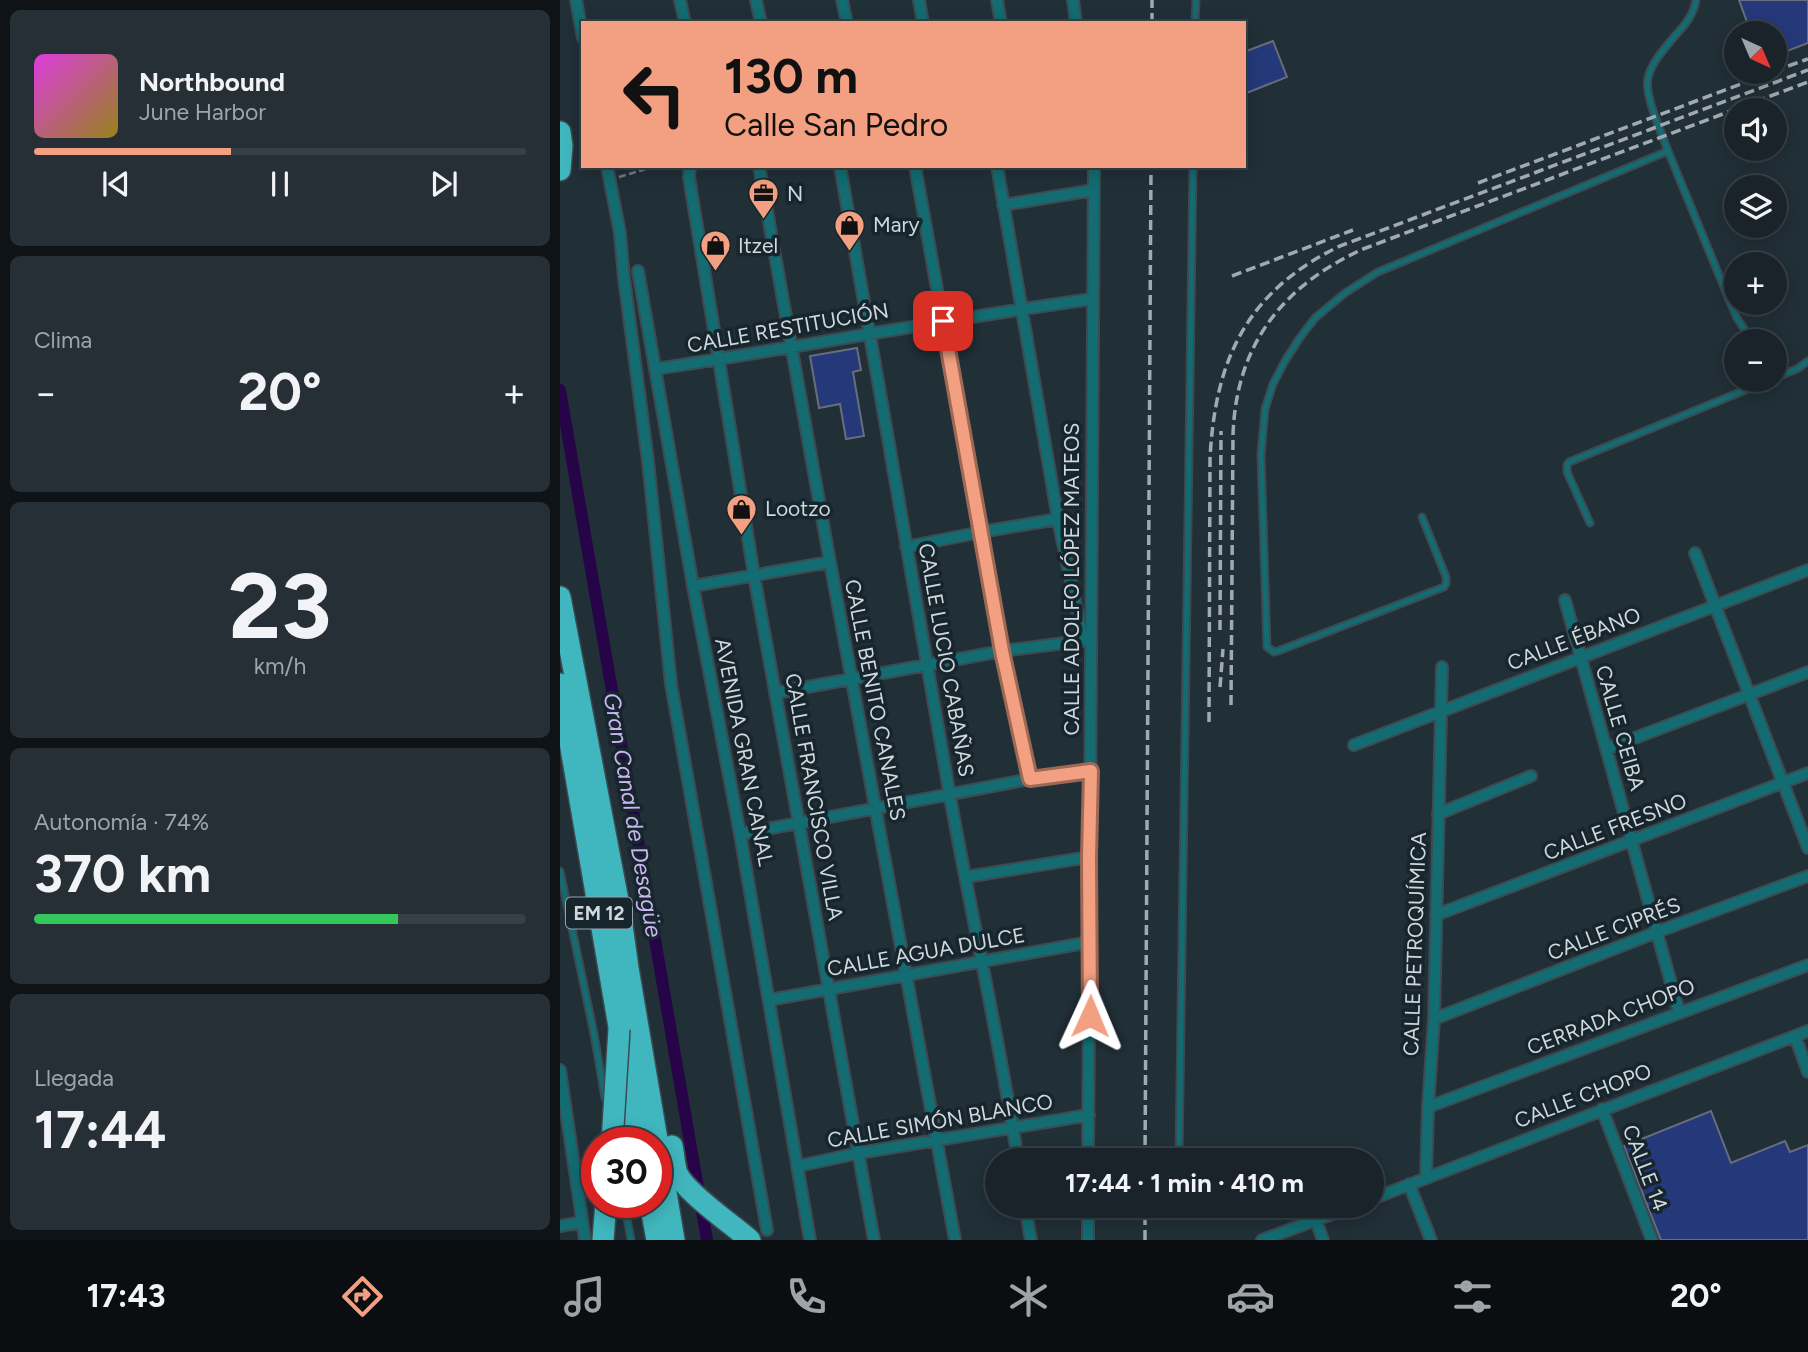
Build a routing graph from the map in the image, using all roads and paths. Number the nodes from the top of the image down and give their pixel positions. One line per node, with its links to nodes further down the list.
1 (576, 0): 17 (street)
2 (680, 0): 10 (street)
3 (756, 0): 11 (street)
4 (842, 0): 12 (street)
5 (919, 0): 13 (street)
6 (997, 0): 14 (street)
7 (1073, 0): 15 (street)
8 (1196, 0): 16 (lane)
9 (1696, 0): 19 (lane)
10 (685, 21)
11 (761, 21)
12 (847, 21)
13 (923, 21)
14 (1001, 21)
15 (1073, 21)
16 (1195, 21)
17 (581, 27)
18 (560, 132): 29 (highway)
19 (1668, 151): 37 (lane); 45 (lane)
20 (607, 168): 30 (street)
21 (649, 168): 30 (path)
22 (691, 168): 40 (street, CALLE FRANCISCO VILLA)
23 (759, 168): 39 (street, CALLE BENITO CANALES)
24 (840, 168): 38 (street, CALLE LUCIO CABAÑAS)
25 (915, 168): 36 (street)
26 (997, 168): 32 (street)
27 (1094, 168): 31 (street, CALLE ADOLFO LÓPEZ MATEOS)
28 (1193, 168): 113 (lane)
29 (560, 170)
30 (610, 180): 128 (street)
31 (1094, 190): 32 (street); 34 (street, CALLE ADOLFO LÓPEZ MATEOS)
32 (1003, 205): 35 (street)
33 (638, 271): 42 (street, AVENIDA GRAN CANAL)
34 (1092, 299): 35 (street, CALLE RESTITUCIÓN); 58 (street, CALLE ADOLFO LÓPEZ MATEOS)
35 (1020, 309): 36 (street, CALLE RESTITUCIÓN); 46 (street)
36 (943, 321): 38 (street, CALLE RESTITUCIÓN); 48 (street)
37 (1745, 329)
38 (871, 333): 39 (street, CALLE RESTITUCIÓN); 49 (street, CALLE LUCIO CABAÑAS)
39 (792, 348): 40 (street, CALLE RESTITUCIÓN); 51 (street, CALLE BENITO CANALES)
40 (718, 360): 42 (street, CALLE RESTITUCIÓN); 53 (street, CALLE FRANCISCO VILLA)
41 (1808, 361): 43 (lane)
42 (655, 369): 54 (street, AVENIDA GRAN CANAL)
43 (1787, 373)
44 (1740, 392): 47 (lane)
45 (1422, 517)
46 (1058, 519): 48 (street); 58 (street)
47 (1590, 523)
48 (981, 531): 49 (street); 59 (street)
49 (906, 547): 61 (street, CALLE LUCIO CABAÑAS)
50 (1695, 553): 57 (street)
51 (830, 562): 53 (street); 64 (street, CALLE BENITO CANALES)
52 (1808, 570): 57 (street, CALLE ÉBANO)
53 (754, 575): 54 (street); 66 (street, CALLE FRANCISCO VILLA)
54 (693, 586): 80 (street, AVENIDA GRAN CANAL)
55 (560, 597): 92 (highway, EM 12)
56 (1565, 600): 60 (street, CALLE CEIBA)
57 (1715, 605): 60 (street, CALLE ÉBANO); 67 (street)
58 (1087, 640): 59 (street); 71 (street, CALLE ADOLFO LÓPEZ MATEOS)
59 (1002, 651): 61 (street); 74 (street)
60 (1580, 657): 68 (street, CALLE ÉBANO); 70 (street, CALLE CEIBA)
61 (928, 666): 64 (street); 76 (street, CALLE LUCIO CABAÑAS)
62 (1442, 667): 68 (street, CALLE PETROQUÍMICA)
63 (1808, 672): 67 (street)
64 (852, 678): 66 (street); 77 (street, CALLE BENITO CANALES)
65 (560, 684): 98 (highway, EM 12)
66 (775, 693): 79 (street, CALLE FRANCISCO VILLA)
67 (1749, 695): 70 (street); 75 (street)
68 (1440, 712): 69 (street, CALLE ÉBANO); 78 (street, CALLE PETROQUÍMICA)
69 (1354, 745)
70 (1606, 749): 81 (street, CALLE CEIBA)
71 (1091, 771): 74 (street); 83 (street, CALLE ADOLFO LÓPEZ MATEOS)
72 (1808, 773): 75 (street, CALLE FRESNO)
73 (1531, 776): 78 (street)
74 (1030, 779): 76 (street)
75 (1783, 783): 81 (street, CALLE FRESNO); 82 (street)
76 (950, 794): 77 (street); 86 (street, CALLE LUCIO CABAÑAS)
77 (876, 808): 79 (street); 93 (street, CALLE BENITO CANALES)
78 (1438, 814): 87 (street, CALLE PETROQUÍMICA)
79 (799, 822): 80 (street); 94 (street, CALLE FRANCISCO VILLA)
80 (740, 834): 95 (street, AVENIDA GRAN CANAL)
81 (1632, 841): 87 (street, CALLE FRESNO); 88 (street, CALLE CEIBA)
82 (1808, 848)
83 (1089, 857): 86 (street); 89 (street, CALLE ADOLFO LÓPEZ MATEOS)
84 (560, 871): 106 (lane)
85 (1808, 876): 88 (street, CALLE CIPRÉS)
86 (966, 877): 90 (street, CALLE LUCIO CABAÑAS)
87 (1436, 915): 97 (street, CALLE PETROQUÍMICA)
88 (1657, 932): 96 (street, CALLE CEIBA); 97 (street, CALLE CIPRÉS)
89 (1090, 942): 90 (street, CALLE AGUA DULCE); 105 (street, CALLE ADOLFO LÓPEZ MATEOS)
90 (982, 961): 93 (street, CALLE AGUA DULCE); 109 (street, CALLE LUCIO CABAÑAS)
91 (1808, 965): 96 (street, CERRADA CHOPO)
92 (628, 968): 128 (highway); 133 (highway, EM 12)
93 (907, 975): 94 (street, CALLE AGUA DULCE); 110 (street, CALLE BENITO CANALES)
94 (829, 989): 95 (street, CALLE AGUA DULCE); 114 (street, CALLE FRANCISCO VILLA)
95 (769, 1000): 115 (street, AVENIDA GRAN CANAL)
96 (1679, 1012): 103 (street, CERRADA CHOPO)
97 (1434, 1019): 103 (street, CALLE PETROQUÍMICA)
98 (619, 1030): 107 (highway, bridge); 108 (highway, EM 12, bridge)
99 (1808, 1031): 100 (street, CALLE CHOPO)
100 (1795, 1036): 102 (street); 104 (street, CALLE CHOPO)
101 (560, 1070): 126 (street)
102 (1808, 1072)
103 (1428, 1107): 116 (street, CALLE PETROQUÍMICA)
104 (1602, 1109): 116 (street, CALLE CHOPO); 142 (street, CALLE 14)
105 (1089, 1115): 109 (street, CALLE SIMÓN BLANCO); 112 (street, CALLE ADOLFO LÓPEZ MATEOS)
106 (609, 1127)
107 (613, 1127)
108 (636, 1127)
109 (1013, 1127): 110 (street, CALLE SIMÓN BLANCO); 111 (street, CALLE LUCIO CABAÑAS)
110 (937, 1140): 114 (street, CALLE SIMÓN BLANCO); 136 (street, CALLE BENITO CANALES)
111 (1016, 1148)
112 (1088, 1148)
113 (1179, 1148)
114 (859, 1153): 115 (street, CALLE SIMÓN BLANCO); 135 (street, CALLE FRANCISCO VILLA)
115 (798, 1166): 134 (street, AVENIDA GRAN CANAL)
116 (1426, 1178): 117 (street, CALLE CHOPO)
117 (1409, 1184): 118 (street, CALLE CHOPO); 141 (street)
118 (1384, 1194)
119 (605, 1218): 130 (highway)
120 (627, 1218): 131 (lane)
121 (653, 1218): 132 (highway)
122 (1028, 1218): 137 (street)
123 (1088, 1218): 138 (street)
124 (1321, 1218): 125 (street)
125 (1316, 1220): 139 (street); 140 (street)
126 (582, 1222): 127 (street); 129 (street)
127 (560, 1226)
128 (758, 1235)
129 (585, 1240)
130 (603, 1240)
131 (631, 1240)
132 (657, 1240)
133 (674, 1240)
134 (810, 1240)
135 (874, 1240)
136 (955, 1240)
137 (1031, 1240)
138 (1088, 1240)
139 (1262, 1240)
140 (1323, 1240)
141 (1431, 1240)
142 (1652, 1240)

